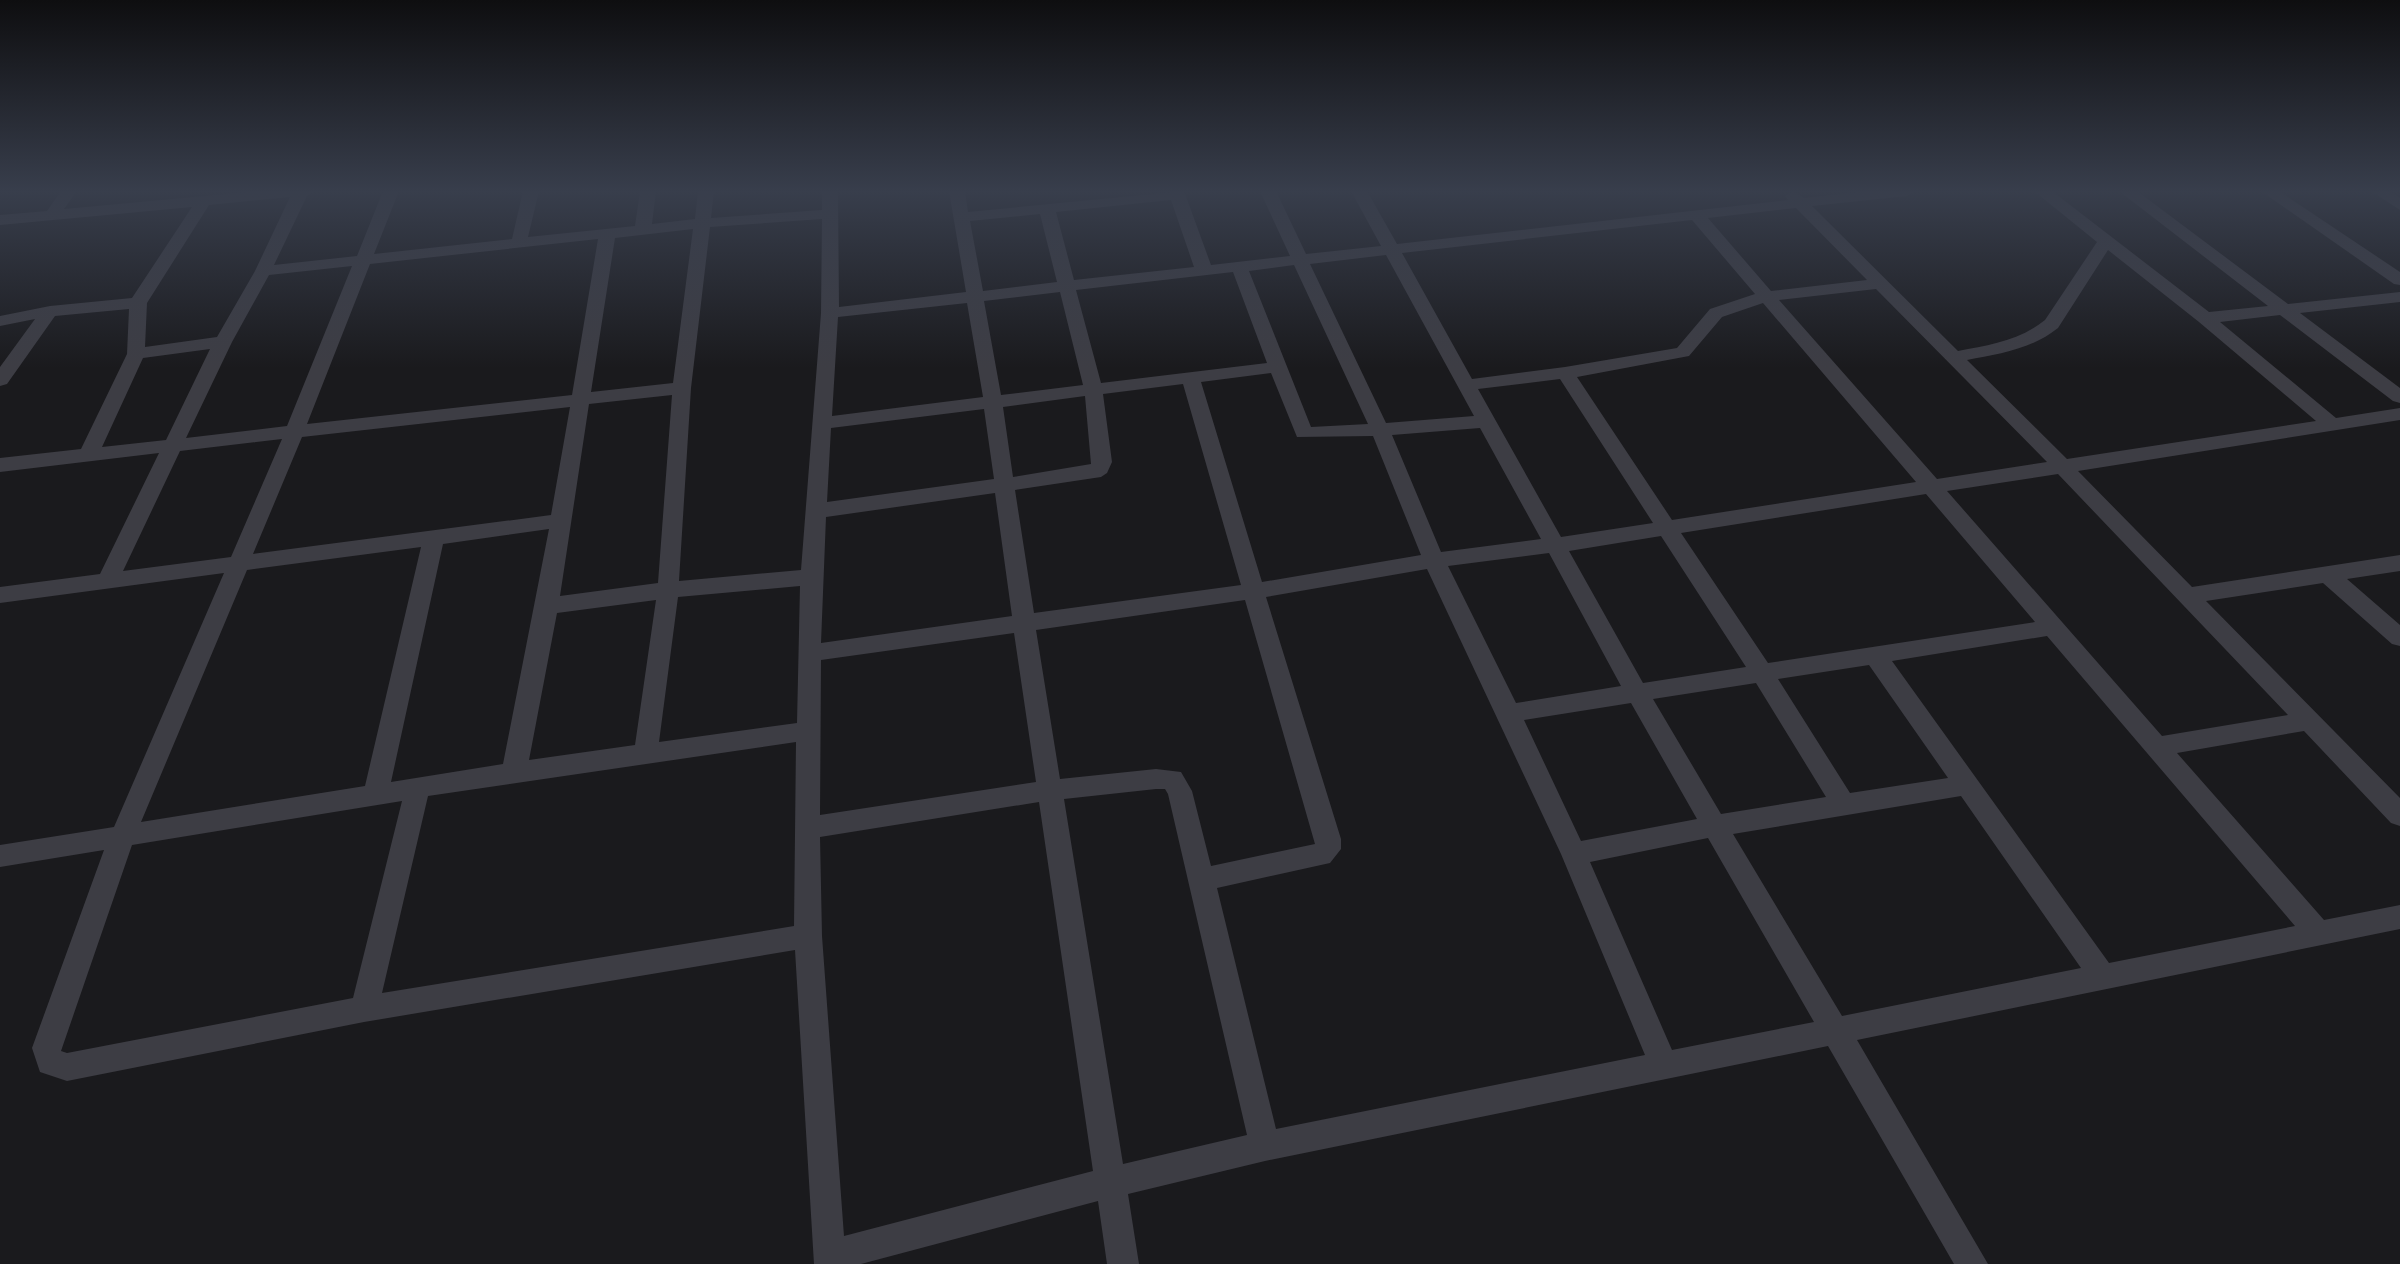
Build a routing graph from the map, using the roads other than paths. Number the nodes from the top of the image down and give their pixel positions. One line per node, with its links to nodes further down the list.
1 (172, 250): 31 (street)
2 (273, 250): 24 (street)
3 (368, 250): 20 (street)
4 (450, 250): 20 (street)
5 (605, 250): 48 (street)
6 (700, 250): 45 (street)
7 (830, 250): 34 (street)
8 (967, 250): 28 (street)
9 (1057, 250): 27 (street)
10 (1197, 250): 23 (street)
11 (1295, 250): 21 (street)
12 (1384, 250): 21 (street)
13 (1393, 250): 44 (street)
14 (1725, 250): 30 (street)
15 (1845, 250): 26 (street)
16 (2100, 250): 39 (street)
17 (2116, 250): 35 (street)
18 (2205, 250): 32 (street)
19 (2356, 250): 25 (street)
20 (364, 260): 24 (street); 55 (street)
21 (1300, 260): 22 (street); 54 (street)
22 (1239, 267): 23 (street); 40 (street)
23 (1204, 270): 27 (street)
24 (263, 271): 37 (street)
25 (2400, 280)
26 (1879, 285): 30 (street); 39 (street)
27 (1065, 286): 28 (street); 46 (street)
28 (975, 297): 34 (street); 49 (street)
29 (2400, 297): 32 (street)
30 (1765, 298): 41 (street); 61 (street)
31 (138, 303): 33 (street); 38 (street)
32 (2284, 309): 35 (street); 47 (street)
33 (50, 311): 36 (street); 43 (street)
34 (830, 313): 52 (street)
35 (2205, 318): 53 (street)
36 (0, 321)
37 (223, 342): 38 (street); 56 (street)
38 (136, 354): 57 (street)
39 (1953, 357): 59 (street)
40 (1277, 367): 42 (street); 54 (street)
41 (1565, 373): 44 (street); 64 (street)
42 (1190, 378): 46 (street); 74 (street)
43 (0, 380)
44 (1467, 385): 51 (street)
45 (682, 388): 48 (street); 73 (street)
46 (1093, 389): 49 (street); 60 (street)
47 (2400, 397)
48 (581, 399): 55 (street); 63 (street)
49 (993, 402): 52 (street); 60 (street)
50 (2400, 414): 53 (street)
51 (1485, 421): 54 (street); 66 (street)
52 (822, 423): 62 (street)
53 (2333, 425): 59 (street)
54 (1380, 430): 67 (street)
55 (295, 431): 56 (street); 69 (street)
56 (172, 446): 57 (street); 72 (street)
57 (88, 455): 58 (street)
58 (0, 465)
59 (2063, 467): 61 (street); 76 (street)
60 (1004, 485): 62 (street); 78 (street)
61 (1930, 488): 64 (street); 79 (street)
62 (815, 511): 71 (street)
63 (559, 521): 65 (street); 77 (street)
64 (1665, 528): 66 (street); 83 (street)
65 (433, 539): 69 (street); 94 (street)
66 (1557, 545): 67 (street); 84 (street)
67 (1434, 560): 74 (street); 85 (street)
68 (2400, 562): 70 (street)
69 (236, 564): 72 (street); 99 (street)
70 (2326, 573): 76 (street); 80 (street)
71 (811, 577): 73 (street); 81 (street)
72 (107, 581): 75 (street)
73 (668, 590): 77 (street); 89 (street)
74 (1253, 591): 78 (street); 102 (street)
75 (0, 595)
76 (2186, 596): 86 (street)
77 (547, 606): 90 (street)
78 (1024, 624): 81 (street); 93 (street)
79 (2054, 627): 82 (street); 88 (street)
80 (2400, 638)
81 (809, 653): 87 (street)
82 (1875, 655): 83 (street); 91 (street)
83 (1762, 673): 84 (street); 95 (street)
84 (1637, 693): 85 (street); 97 (street)
85 (1509, 713): 100 (street)
86 (2308, 721): 88 (street); 96 (street)
87 (808, 731): 89 (street); 98 (street)
88 (2156, 747): 104 (street)
89 (646, 752): 90 (street)
90 (514, 772): 92 (street)
91 (1967, 785): 95 (street); 106 (street)
92 (418, 787): 94 (street); 107 (street)
93 (1049, 790): 98 (street); 102 (street); 111 (street)
94 (376, 794): 99 (street)
95 (1843, 804): 97 (street)
96 (2400, 815)
97 (1714, 826): 100 (street); 108 (street)
98 (807, 828): 105 (street)
99 (122, 837): 101 (street); 107 (street)
100 (1574, 854): 109 (street)
101 (0, 856)
102 (1201, 880): 110 (street)
103 (2400, 917): 104 (street)
104 (2318, 933): 106 (street)
105 (808, 936): 107 (street); 112 (street)
106 (2103, 977): 108 (street)
107 (364, 1009)
108 (1836, 1033): 109 (street); 114 (street)
109 (1665, 1067): 110 (street)
110 (1265, 1146): 111 (street)
111 (1111, 1182): 112 (street); 113 (street)
112 (830, 1260)
113 (1123, 1264)
114 (1972, 1264)

